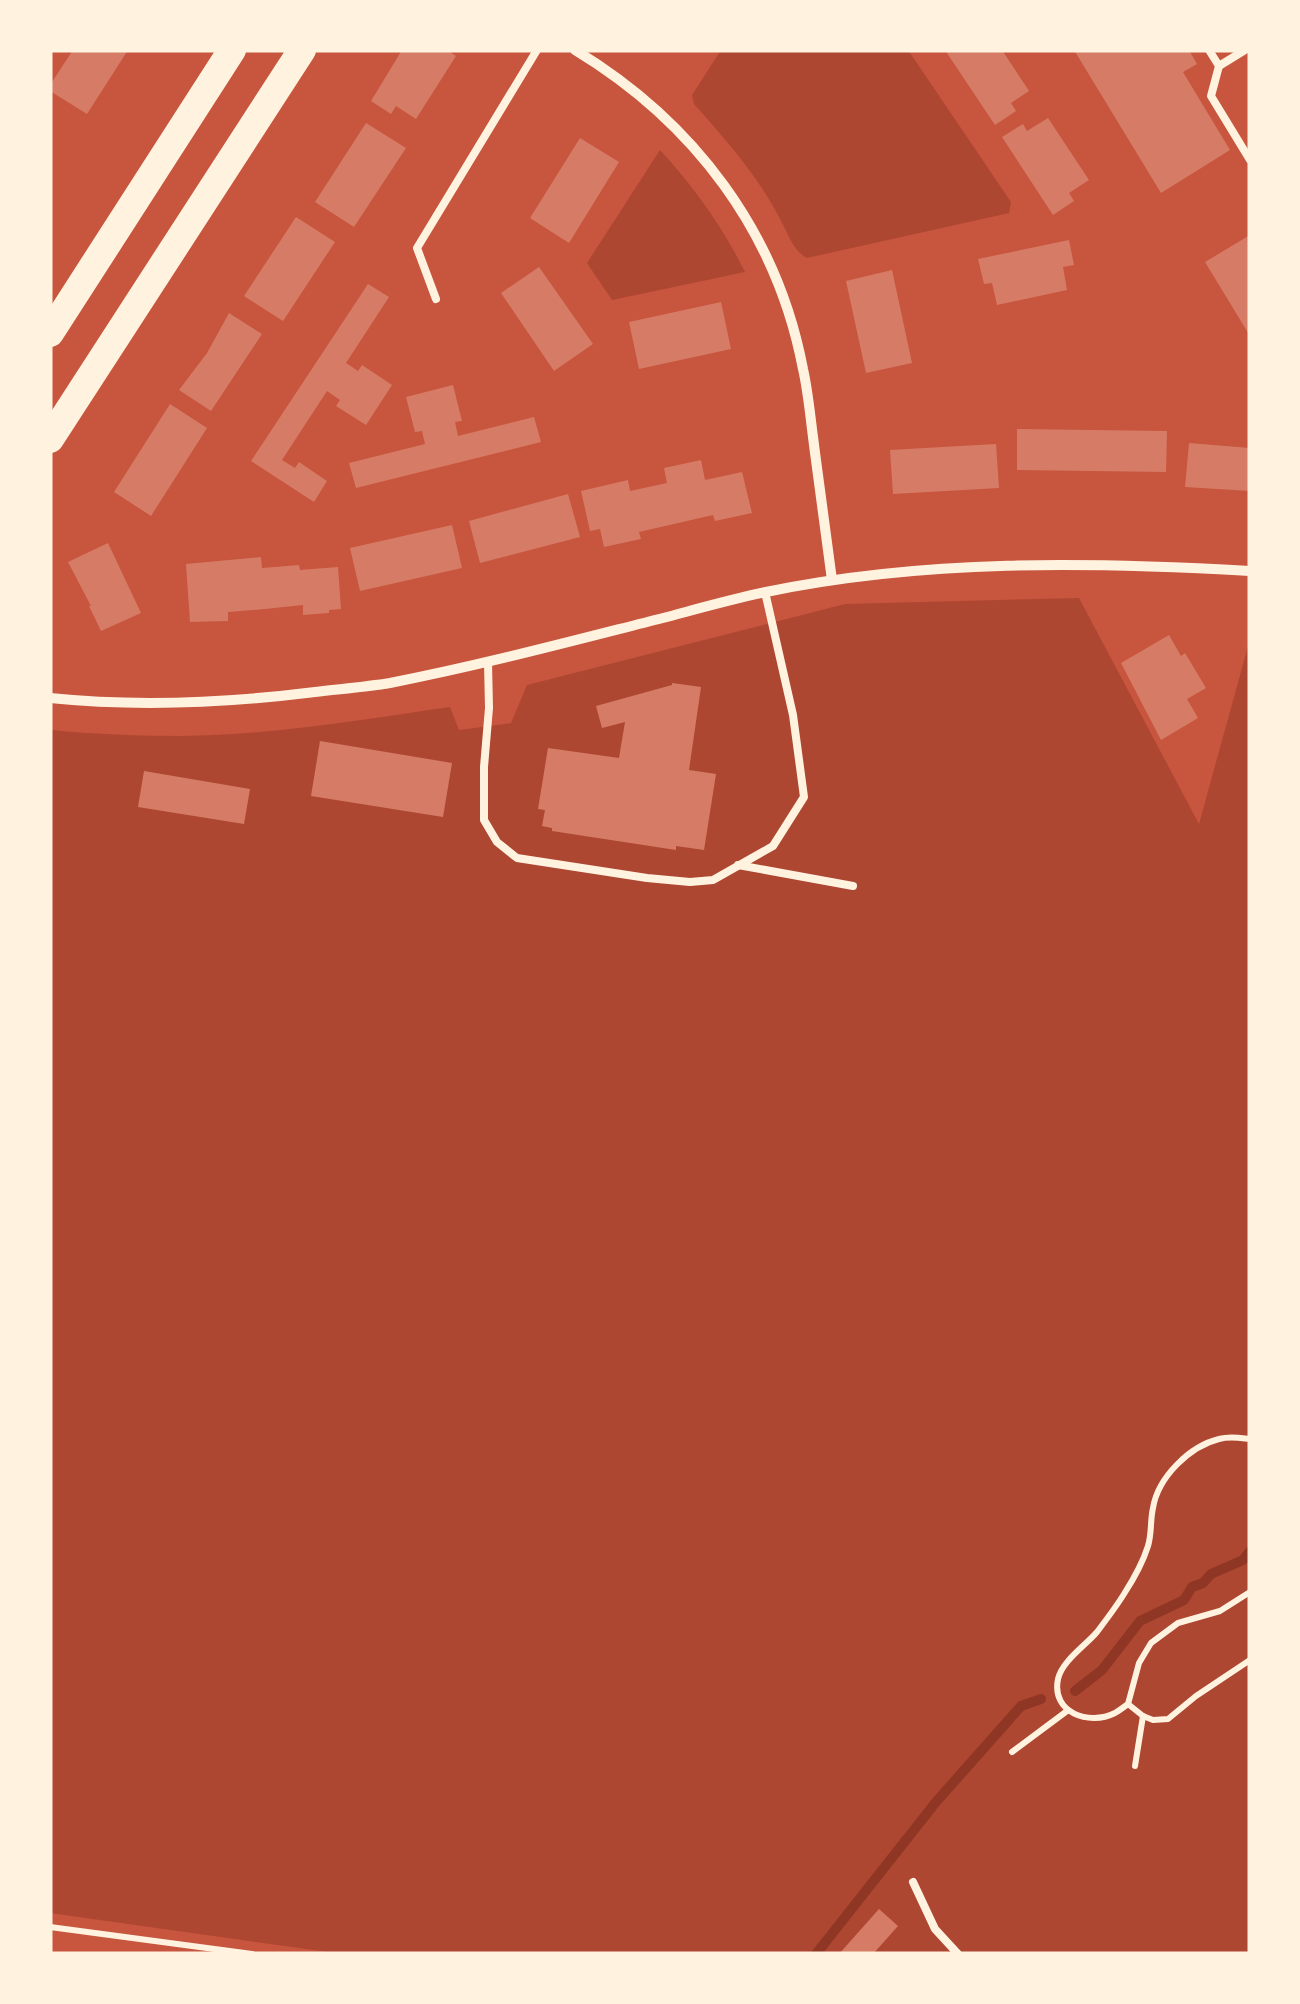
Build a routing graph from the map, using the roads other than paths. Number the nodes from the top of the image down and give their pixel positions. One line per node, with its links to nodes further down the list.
1 (232, 50): 10 (highway)
2 (302, 50): 11 (highway)
3 (537, 50): 9 (lane)
4 (575, 50): 13 (street)
5 (1209, 50): 7 (lane)
6 (1245, 50): 7 (lane)
7 (1219, 66): 8 (lane)
8 (1250, 160)
9 (436, 299)
10 (50, 332)
11 (50, 439)
12 (1250, 571): 13 (street)
13 (832, 580): 14 (street)
14 (765, 592): 15 (street); 17 (lane)
15 (488, 662): 16 (street); 17 (lane)
16 (50, 698)
17 (738, 865): 18 (lane)
18 (853, 886)
19 (913, 1882): 20 (lane)
20 (958, 1954)

